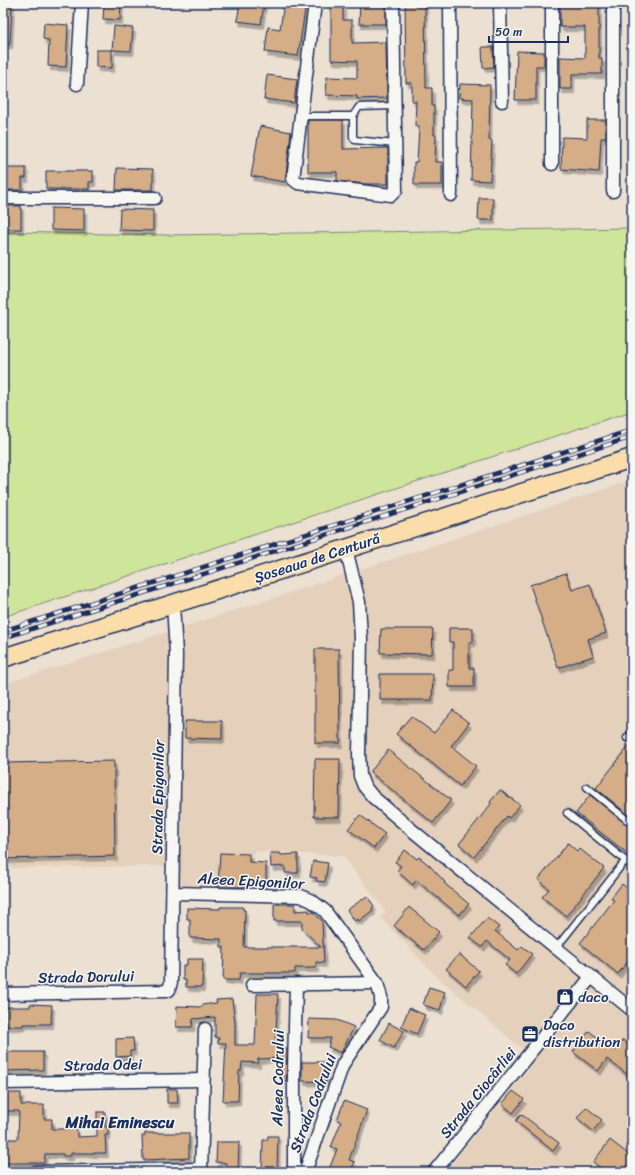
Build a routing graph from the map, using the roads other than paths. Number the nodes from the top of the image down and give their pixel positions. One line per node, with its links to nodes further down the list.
1 (82, 3): 8 (street)
2 (315, 3): 11 (street)
3 (393, 3): 10 (street)
4 (450, 3): 16 (street)
5 (500, 3): 9 (street)
6 (552, 3): 14 (street)
7 (613, 3): 15 (street)
8 (77, 84)
9 (502, 101)
10 (395, 106): 12 (lane); 13 (street)
11 (301, 116): 12 (lane); 13 (street)
12 (353, 116): 13 (lane)
13 (395, 144)
14 (552, 164)
15 (613, 191)
16 (451, 195)
17 (3, 198): 18 (street)
18 (155, 198)
19 (632, 458): 20 (main road, Șoseaua de Centură)
20 (346, 549): 21 (main road, Șoseaua de Centură); 31 (street)
21 (173, 604): 22 (main road, Șoseaua de Centură); 30 (street, Strada Epigonilor)
22 (3, 658)
23 (632, 733): 24 (lane)
24 (627, 738)
25 (587, 787): 27 (lane)
26 (567, 814): 28 (lane)
27 (632, 824)
28 (625, 861): 29 (lane); 31 (lane)
29 (632, 866)
30 (173, 893): 33 (street, Aleea Epigonilor); 36 (street, Strada Epigonilor)
31 (556, 948): 32 (street)
32 (591, 977): 38 (street); 46 (street, Strada Ciocârliei)
33 (377, 984): 35 (street); 45 (street, Strada Codrului)
34 (252, 985): 35 (street)
35 (296, 985): 44 (street, Aleea Codrului)
36 (169, 990): 37 (street, Strada Dorului)
37 (3, 994)
38 (632, 1010)
39 (205, 1029): 40 (street)
40 (203, 1080): 41 (street, Strada Odei); 42 (street)
41 (3, 1083)
42 (201, 1170): 43 (street)
43 (36, 1172)
44 (294, 1172)
45 (304, 1172)
46 (434, 1172)

